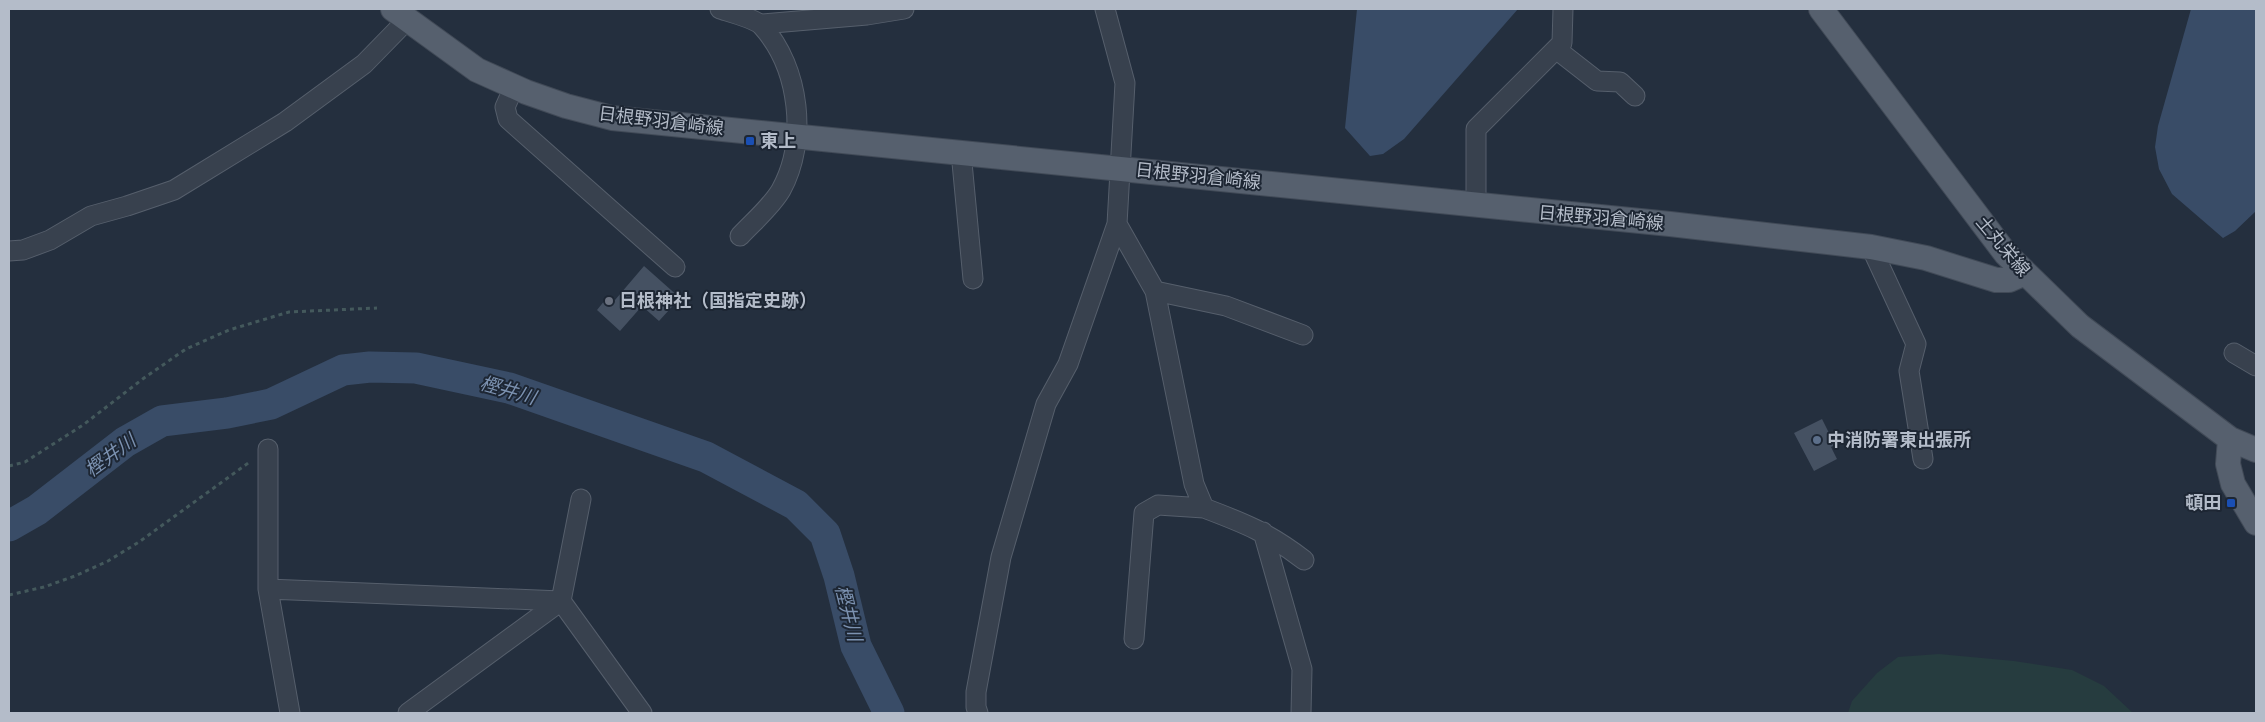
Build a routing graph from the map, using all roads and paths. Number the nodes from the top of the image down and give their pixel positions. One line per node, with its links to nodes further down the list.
1 (720, 9): 8 (street)
2 (904, 9): 6 (street)
3 (1105, 9): 14 (street)
4 (1563, 9): 9 (street)
5 (1821, 9): 21 (main road, 土丸栄線)
6 (866, 12): 8 (street)
7 (402, 13): 10 (main road, 日根野羽倉崎線); 19 (street)
8 (761, 24): 12 (street)
9 (1556, 49): 11 (street); 15 (street)
10 (514, 87): 12 (main road, 日根野羽倉崎線); 20 (street)
11 (1635, 96)
12 (797, 136): 13 (main road, 日根野羽倉崎線); 17 (street)
13 (961, 152): 14 (main road, 日根野羽倉崎線); 22 (street)
14 (1121, 168): 15 (main road, 日根野羽倉崎線); 16 (street)
15 (1476, 206): 18 (main road, 日根野羽倉崎線)
16 (1117, 224): 23 (street); 45 (street)
17 (740, 236)
18 (1871, 247): 21 (main road, 日根野羽倉崎線); 31 (street)
19 (9, 251)
20 (674, 266)
21 (2025, 273): 28 (main road, 土丸栄線)
22 (973, 279)
23 (1155, 291): 25 (street); 34 (street)
24 (377, 308): 32 (path)
25 (1303, 335)
26 (2234, 353): 27 (street)
27 (2256, 366)
28 (2230, 439): 30 (main road, 土丸栄線); 35 (main road)
29 (268, 449): 38 (street); 39 (path)
30 (2256, 450)
31 (1923, 458)
32 (9, 466)
33 (581, 499): 40 (street)
34 (1204, 508): 36 (street); 41 (street)
35 (2256, 522)
36 (1263, 532): 37 (street); 46 (street)
37 (1304, 560)
38 (268, 589): 40 (street); 42 (street)
39 (9, 595)
40 (561, 600): 43 (street); 44 (street)
41 (1134, 639)
42 (290, 713)
43 (408, 713)
44 (642, 713)
45 (978, 713)
46 (1301, 713)

